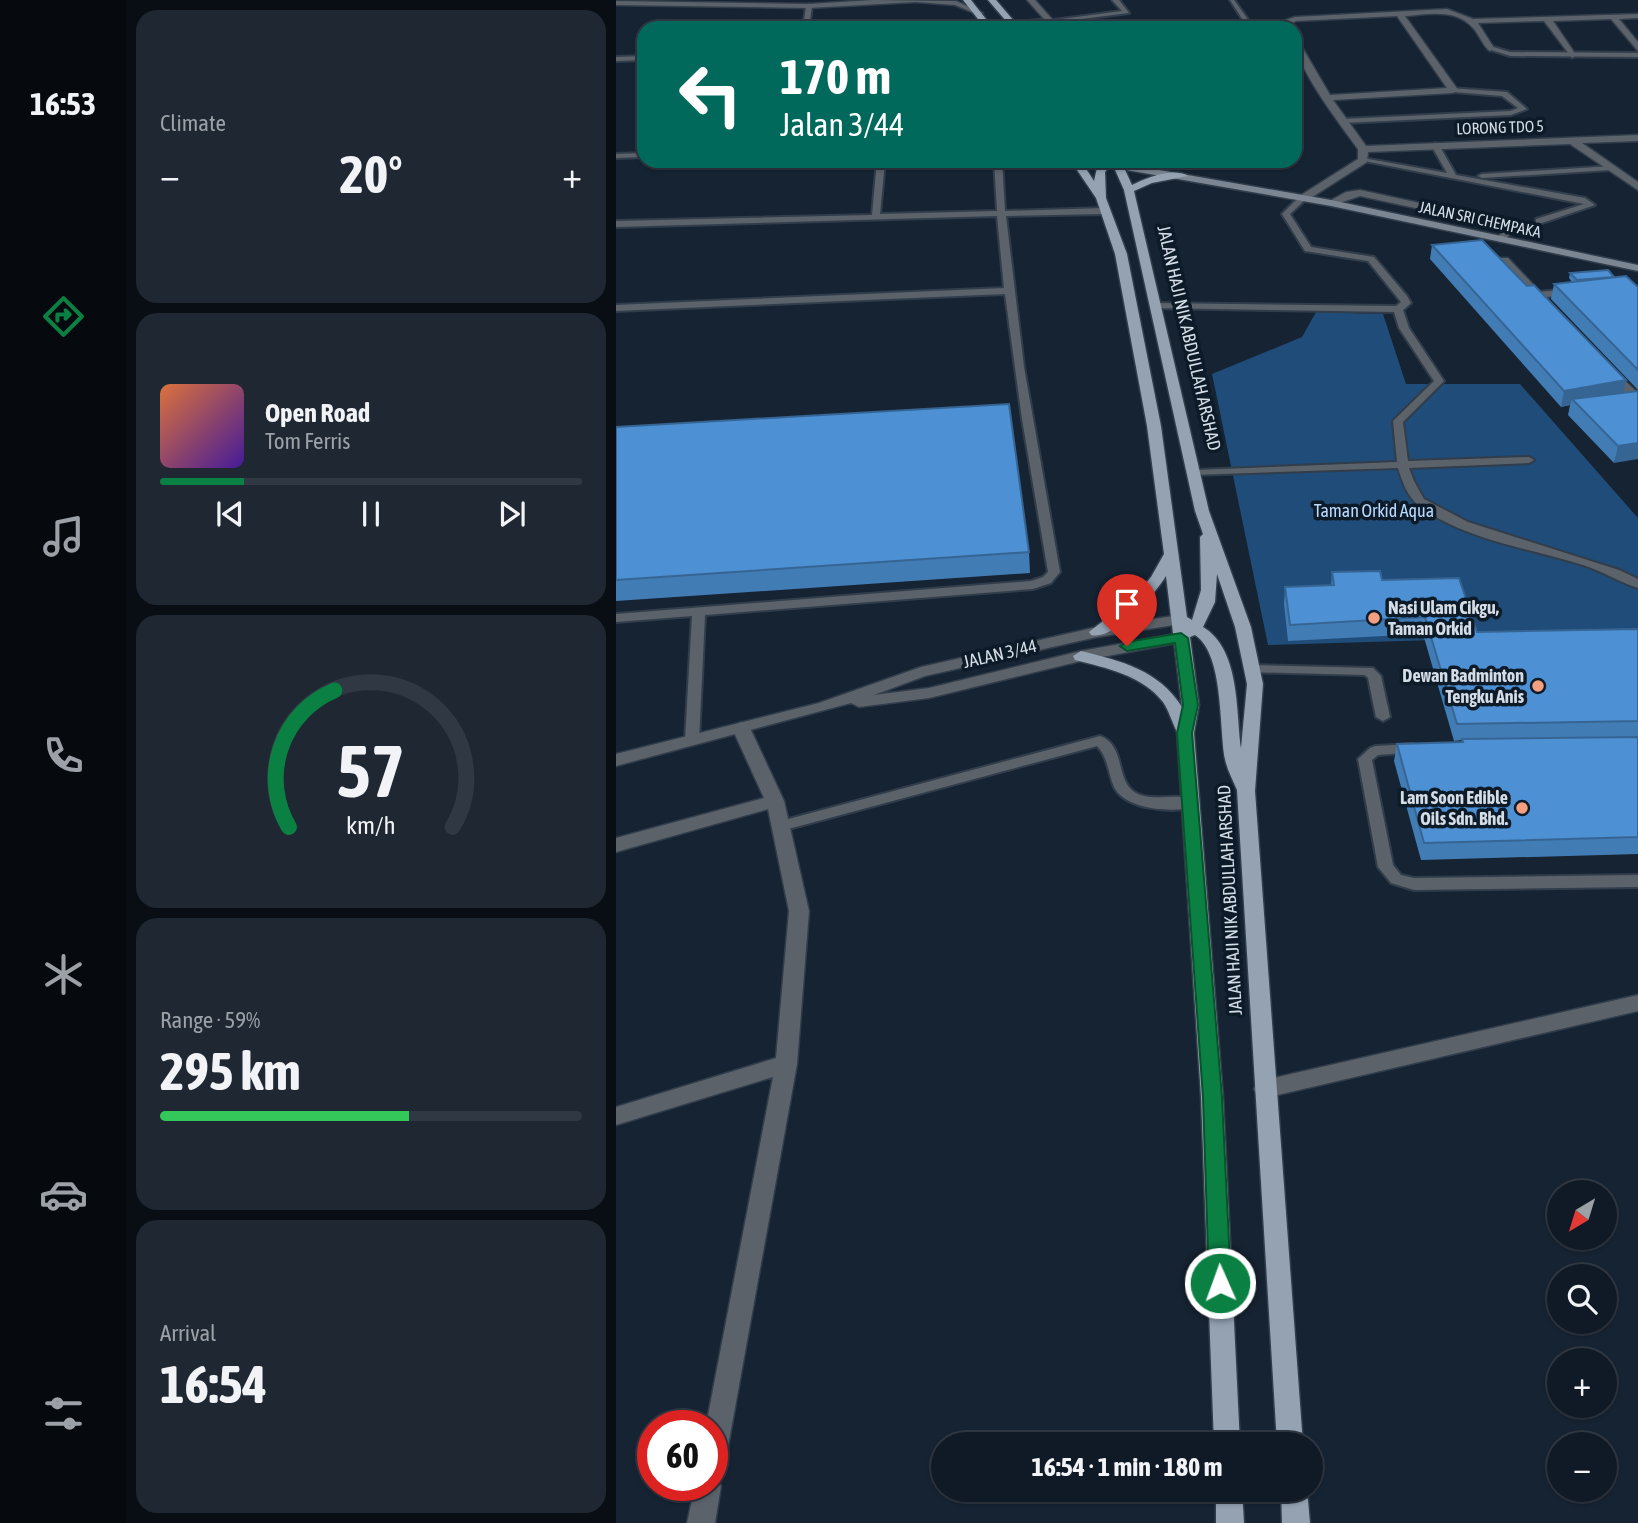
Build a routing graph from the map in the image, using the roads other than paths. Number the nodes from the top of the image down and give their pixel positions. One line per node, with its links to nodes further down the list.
1 (917, 0): 8 (street); 9 (street)
2 (967, 0): 9 (main road)
3 (992, 0): 16 (main road)
4 (1031, 0): 17 (street)
5 (1115, 0): 17 (lane)
6 (1231, 1): 18 (lane)
7 (616, 3): 8 (street)
8 (809, 6): 14 (lane)
9 (979, 13): 15 (main road)
10 (1399, 13): 19 (street); 20 (street); 28 (street)
11 (1638, 16): 12 (street)
12 (1613, 17): 13 (street); 22 (street)
13 (1547, 19): 20 (street); 24 (street)
14 (807, 21)
15 (984, 21)
16 (1010, 21)
17 (1049, 21)
18 (1246, 21)
19 (1288, 21)
20 (1474, 21): 21 (street)
21 (1490, 48): 24 (lane)
22 (1638, 48)
23 (1302, 54): 29 (street)
24 (1572, 55): 25 (lane)
25 (1638, 55)
26 (637, 58): 27 (lane)
27 (616, 59)
28 (1453, 90): 29 (street); 30 (lane)
29 (1327, 98): 30 (street)
30 (1343, 121): 35 (street)
31 (1638, 138): 32 (street, LORONG TDO 5)
32 (1571, 140): 33 (street, LORONG TDO 5); 37 (street)
33 (1435, 145): 35 (street, LORONG TDO 5); 47 (lane)
34 (637, 155): 36 (lane)
35 (1363, 155): 47 (lane); 51 (street)
36 (616, 156)
37 (1610, 167): 47 (lane); 48 (street)
38 (880, 168): 55 (lane)
39 (998, 168): 54 (lane)
40 (1081, 168): 50 (main road, JALAN HAJI NIK ABDULLAH ARSHAD)
41 (1104, 168): 50 (main road)
42 (1114, 168): 49 (main road, JALAN HAJI NIK ABDULLAH ARSHAD)
43 (1157, 168): 46 (main road)
44 (1171, 168): 46 (main road)
45 (1175, 168): 46 (main road)
46 (1181, 171): 49 (main road); 51 (main road, JALAN SRI CHEMPAKA)
47 (1458, 177): 56 (lane)
48 (1638, 187)
49 (1129, 190): 64 (main road, JALAN HAJI NIK ABDULLAH ARSHAD)
50 (1101, 198): 53 (main road, JALAN HAJI NIK ABDULLAH ARSHAD)
51 (1308, 199): 52 (main road, JALAN SRI CHEMPAKA); 66 (lane)
52 (1331, 203): 58 (main road, JALAN SRI CHEMPAKA); 58 (street)
53 (1105, 211): 54 (lane); 74 (main road, JALAN HAJI NIK ABDULLAH ARSHAD)
54 (1000, 212): 55 (lane); 62 (lane)
55 (876, 216): 57 (lane)
56 (1539, 221)
57 (616, 224)
58 (1500, 239): 60 (main road, JALAN SRI CHEMPAKA)
59 (1504, 260): 63 (street)
60 (1638, 268)
61 (1587, 290): 63 (lane)
62 (1010, 291): 65 (lane); 76 (lane)
63 (1538, 295): 67 (street)
64 (1156, 306): 66 (lane); 72 (main road, JALAN HAJI NIK ABDULLAH ARSHAD)
65 (616, 308)
66 (1398, 309): 71 (lane)
67 (1555, 314)
68 (1600, 360): 69 (street)
69 (1634, 401)
70 (1529, 460): 71 (lane)
71 (1403, 466): 72 (lane); 75 (lane)
72 (1196, 473): 73 (main road, JALAN HAJI NIK ABDULLAH ARSHAD)
73 (1207, 523): 78 (main road); 81 (main road, JALAN HAJI NIK ABDULLAH ARSHAD)
74 (1172, 552): 78 (main road, JALAN HAJI NIK ABDULLAH ARSHAD); 79 (main road)
75 (1638, 584)
76 (699, 611): 77 (lane); 86 (lane)
77 (616, 618)
78 (1186, 629): 79 (street, JALAN 3/44); 80 (street, JALAN 3/44); 85 (main road, JALAN HAJI NIK ABDULLAH ARSHAD); 89 (main road)
79 (1097, 632): 82 (street, JALAN 3/44)
80 (1081, 656): 82 (street, JALAN 3/44); 85 (main road)
81 (1252, 670): 83 (lane); 89 (main road, JALAN HAJI NIK ABDULLAH ARSHAD)
82 (824, 707): 84 (street, JALAN 3/44)
83 (1383, 717)
84 (741, 728): 86 (street, JALAN 3/44); 90 (street)
85 (1185, 733): 91 (main road, JALAN HAJI NIK ABDULLAH ARSHAD)
86 (692, 740): 88 (street, JALAN 3/44)
87 (1423, 749): 94 (lane)
88 (616, 760)
89 (1246, 791): 97 (main road, JALAN HAJI NIK ABDULLAH ARSHAD)
90 (775, 801): 92 (street); 93 (street)
91 (1190, 803): 92 (lane); 100 (main road, JALAN HAJI NIK ABDULLAH ARSHAD)
92 (781, 826): 96 (street)
93 (616, 845)
94 (1638, 881)
95 (1638, 1003): 97 (street)
96 (786, 1064): 98 (street); 99 (street)
97 (1265, 1089): 101 (main road, JALAN HAJI NIK ABDULLAH ARSHAD)
98 (616, 1116)
99 (722, 1410)
100 (1226, 1432)
101 (1289, 1432)
102 (705, 1501): 105 (street)
103 (1229, 1502): 106 (main road)
104 (1295, 1502): 107 (main road)
105 (701, 1523)
106 (1230, 1523)
107 (1296, 1523)

